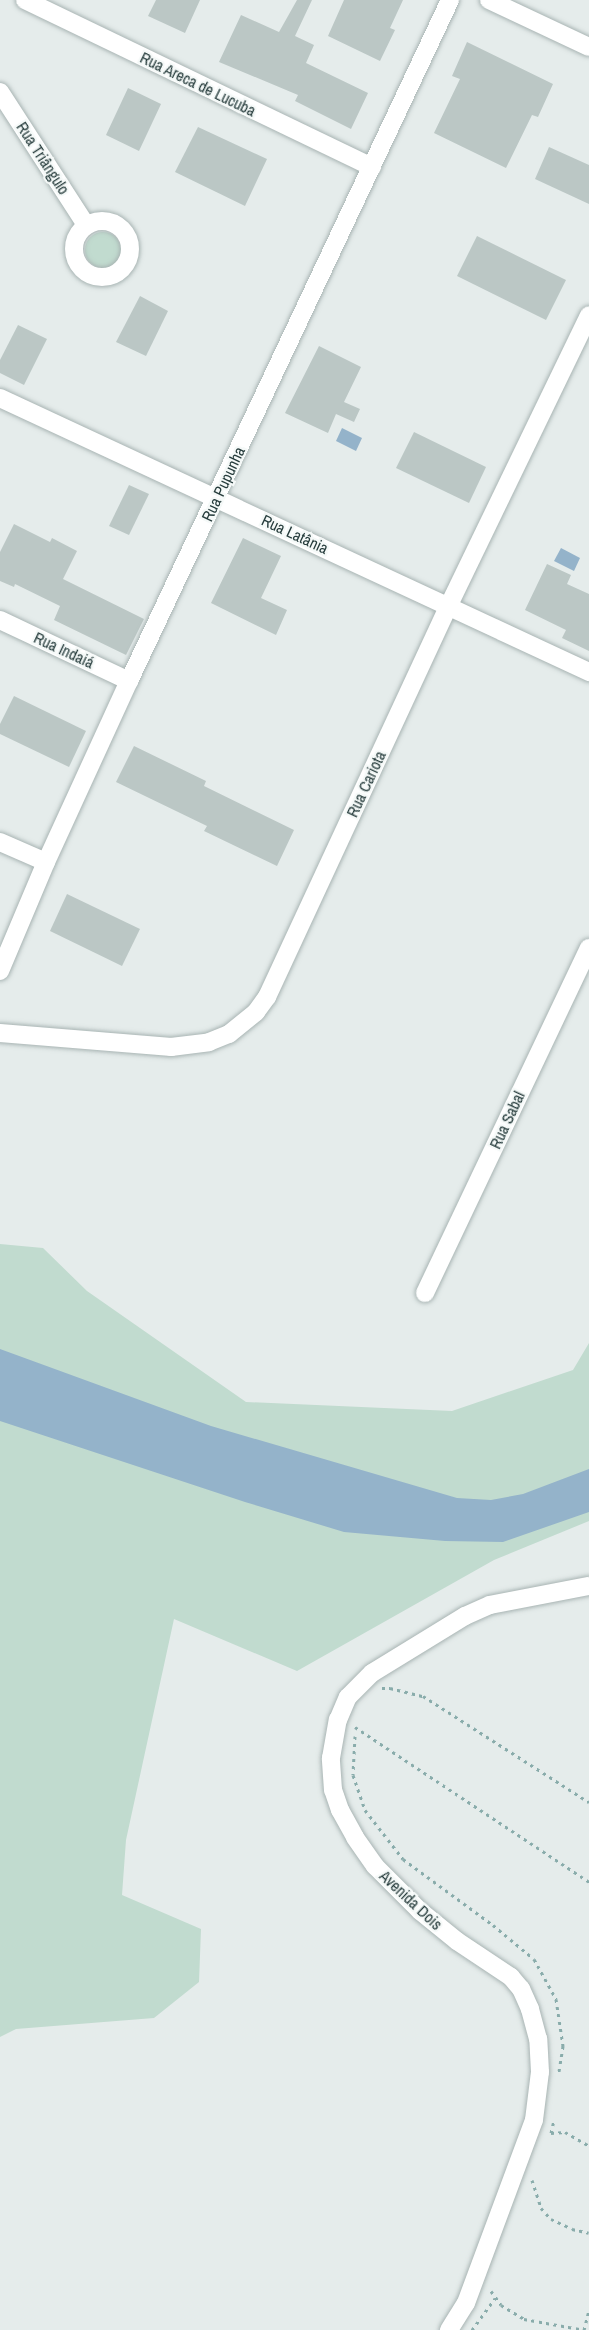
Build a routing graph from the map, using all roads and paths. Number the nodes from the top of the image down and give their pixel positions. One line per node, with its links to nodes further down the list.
1 (25, 0): 6 (street, Rua Areca de Lucuba)
2 (450, 0): 6 (street, Rua Pupunha)
3 (489, 0): 4 (street)
4 (589, 48)
5 (0, 92): 7 (street, Rua Triângulo)
6 (372, 167): 10 (street, Rua Pupunha)
7 (86, 225)
8 (589, 315): 11 (street, Rua Cariota)
9 (0, 398): 10 (street, Rua Latânia)
10 (217, 497): 11 (street, Rua Latânia); 14 (street, Rua Pupunha)
11 (448, 607): 13 (street, Rua Latânia); 19 (street, Rua Cariota)
12 (0, 620): 14 (street, Rua Indaiá)
13 (589, 672)
14 (129, 681): 16 (street, Rua Pupunha)
15 (0, 842): 16 (street)
16 (46, 862): 18 (street, Rua Pupunha)
17 (589, 948): 20 (street, Rua Sabal)
18 (0, 971)
19 (0, 1033)
20 (425, 1293)
21 (589, 1586): 37 (street, Avenida Dois)
22 (381, 1689): 25 (path)
23 (360, 1718): 24 (path)
24 (355, 1727): 26 (path); 27 (path)
25 (589, 1802)
26 (589, 1882)
27 (558, 2081)
28 (554, 2117): 29 (path)
29 (551, 2133): 30 (path); 31 (path)
30 (547, 2138)
31 (589, 2146)
32 (526, 2184): 33 (path)
33 (589, 2233)
34 (489, 2288): 35 (path)
35 (495, 2298): 38 (path); 39 (path)
36 (589, 2310): 39 (path)
37 (448, 2330)
38 (472, 2330)
39 (584, 2330)

